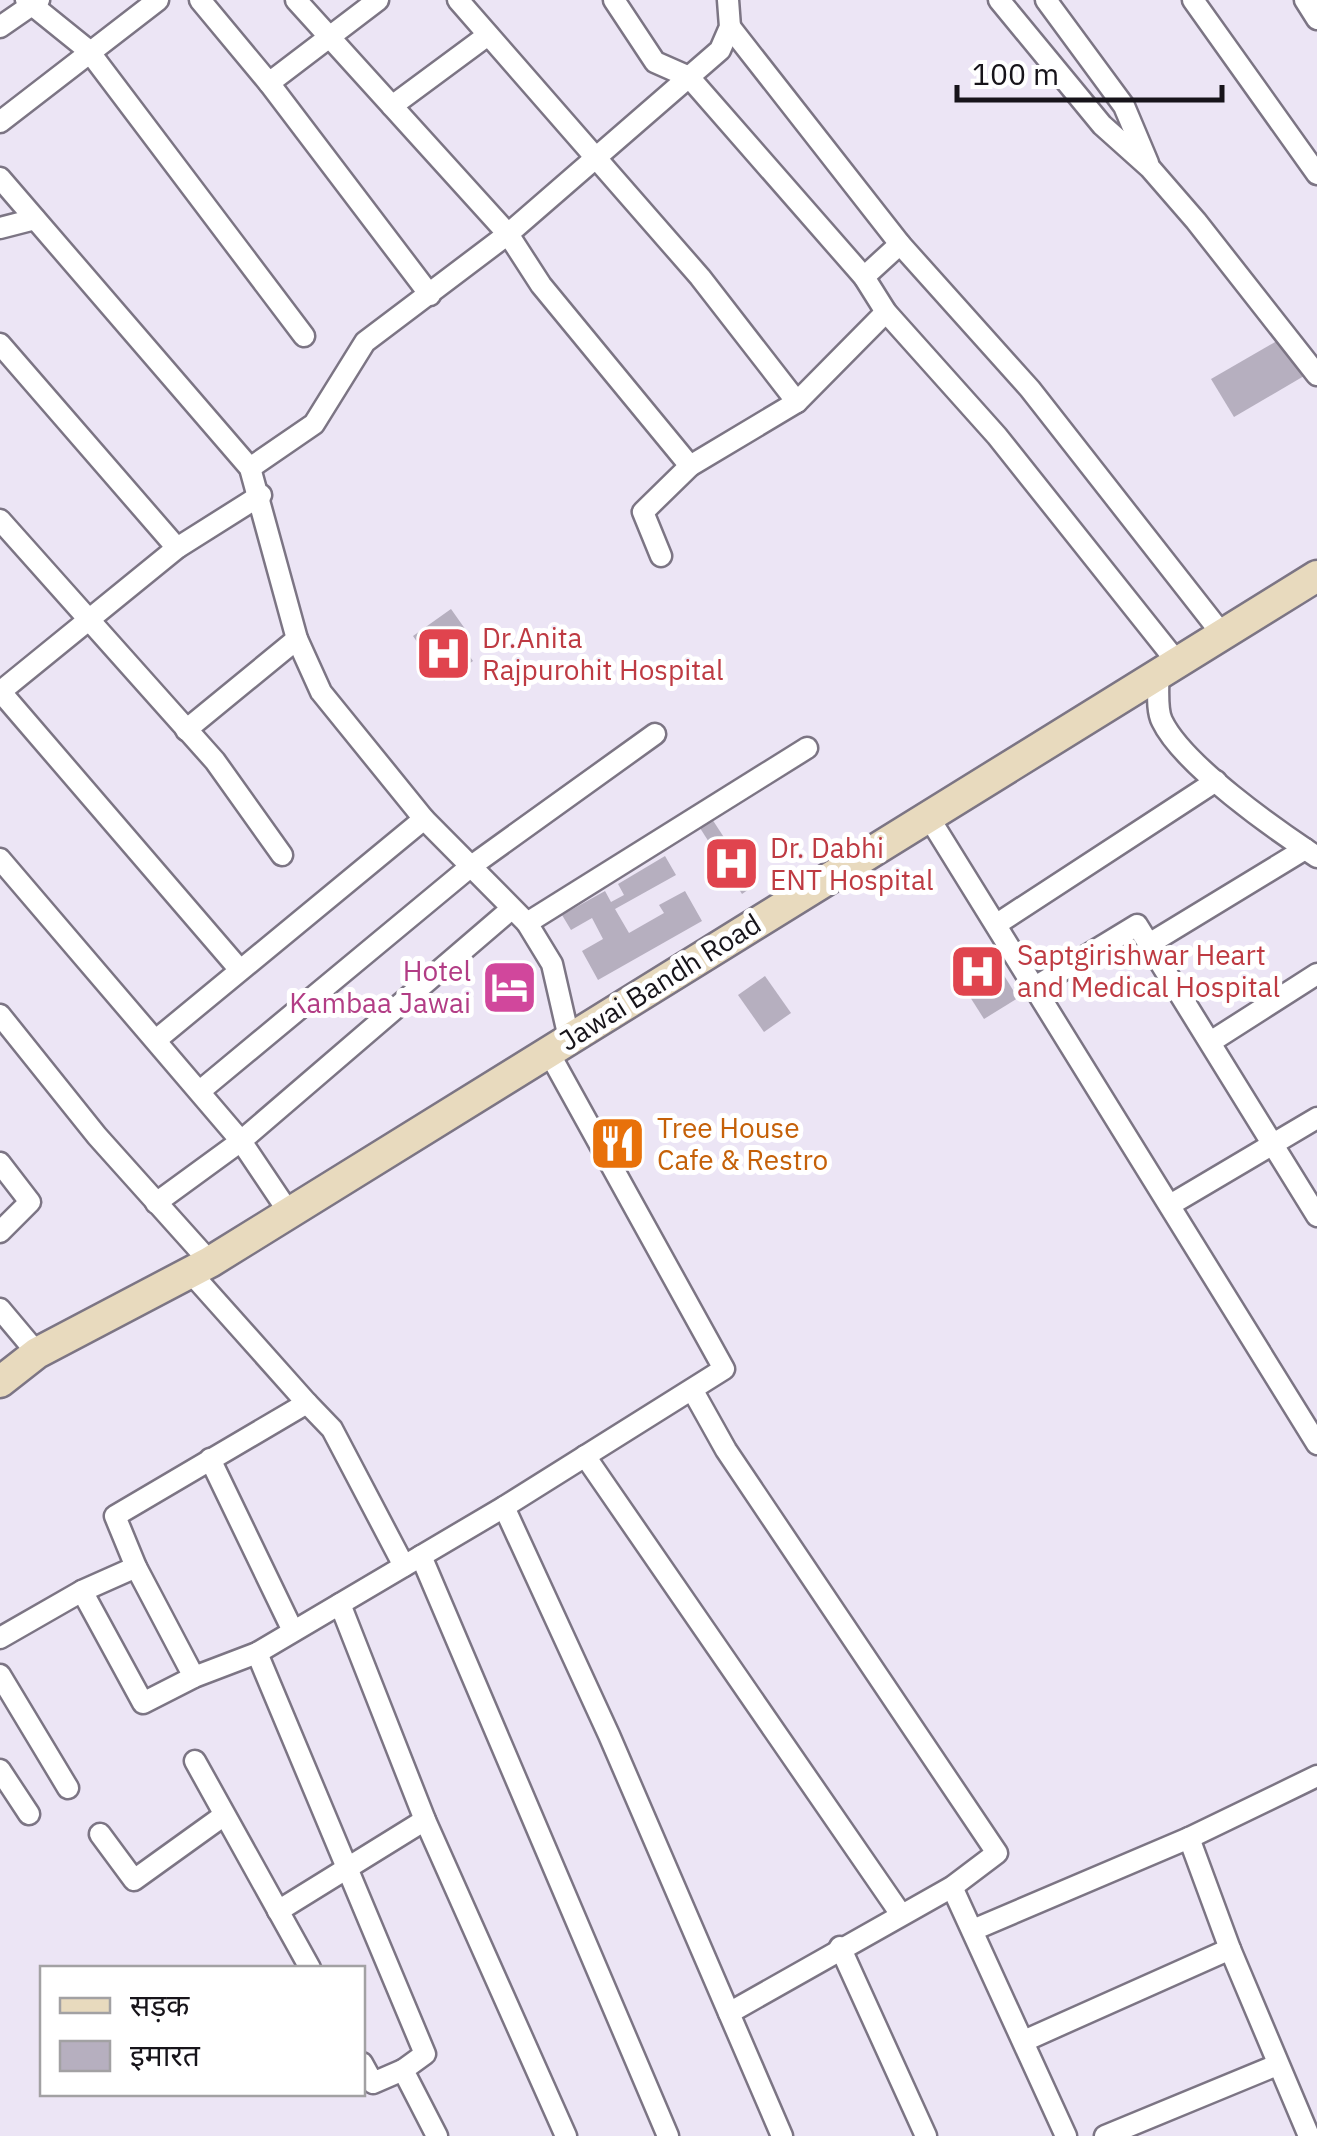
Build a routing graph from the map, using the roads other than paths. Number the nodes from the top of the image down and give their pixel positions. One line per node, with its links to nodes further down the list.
1 (158, 0): 18 (street)
2 (200, 0): 20 (street)
3 (296, 0): 17 (street)
4 (378, 0): 17 (street)
5 (458, 0): 16 (street)
6 (614, 0): 19 (street)
7 (998, 0): 24 (street)
8 (1046, 0): 24 (street)
9 (1194, 0): 25 (street)
10 (1305, 0): 13 (street)
11 (33, 2): 14 (street); 18 (street)
12 (733, 2): 15 (street)
13 (1317, 19)
14 (0, 27)
15 (730, 27): 19 (street); 30 (street)
16 (488, 36): 21 (street); 23 (street)
17 (332, 37): 20 (street); 21 (street)
18 (88, 50): 22 (street); 34 (street)
19 (689, 77): 23 (street); 31 (street)
20 (269, 83): 32 (street)
21 (392, 106): 29 (street)
22 (0, 122)
23 (596, 158): 29 (street); 37 (street)
24 (1150, 168): 36 (street)
25 (1317, 174)
26 (0, 178): 27 (street)
27 (35, 218): 28 (street); 39 (street)
28 (0, 228)
29 (508, 234): 32 (street); 38 (street)
30 (900, 244): 31 (street); 46 (street)
31 (864, 277): 33 (street)
32 (430, 295): 39 (street)
33 (886, 312): 37 (street); 48 (street)
34 (304, 336)
35 (0, 344): 42 (street)
36 (1317, 375)
37 (797, 402): 38 (street)
38 (690, 466): 43 (street)
39 (250, 468): 40 (street)
40 (261, 495): 42 (street); 47 (street)
41 (0, 520): 45 (street)
42 (177, 548): 45 (street)
43 (661, 556)
44 (1317, 576): 46 (street, Jawai Bandh Road)
45 (86, 620): 49 (street); 50 (street)
46 (1222, 634): 48 (street, Jawai Bandh Road)
47 (297, 639): 50 (street); 55 (street)
48 (1168, 668): 53 (street); 54 (street, Jawai Bandh Road)
49 (0, 692): 63 (street)
50 (186, 730): 57 (street)
51 (655, 734): 59 (street)
52 (808, 748): 60 (street)
53 (1216, 781): 56 (street); 61 (street)
54 (928, 816): 61 (street); 69 (street, Jawai Bandh Road)
55 (424, 819): 59 (street); 63 (street)
56 (1311, 853): 62 (street)
57 (282, 855)
58 (0, 860): 67 (street)
59 (470, 867): 60 (street); 70 (street)
60 (518, 916): 69 (street); 72 (street)
61 (996, 924): 65 (street)
62 (1149, 944): 65 (street); 68 (street)
63 (240, 970): 67 (street)
64 (1317, 974): 68 (street)
65 (1035, 987): 76 (street)
66 (3, 1025): 75 (street)
67 (156, 1040): 70 (street)
68 (1212, 1042): 73 (street)
69 (559, 1045): 77 (street, Jawai Bandh Road); 84 (street)
70 (200, 1091): 72 (street)
71 (1317, 1118): 73 (street)
72 (242, 1141): 75 (street); 77 (street)
73 (1273, 1145): 76 (street); 78 (street)
74 (0, 1163): 79 (street)
75 (156, 1203): 80 (street)
76 (1170, 1205): 86 (street)
77 (288, 1211): 80 (street, Jawai Bandh Road)
78 (1317, 1216)
79 (0, 1232)
80 (201, 1267): 82 (street, Jawai Bandh Road); 85 (street)
81 (0, 1308): 82 (street)
82 (37, 1353): 83 (street, Jawai Bandh Road)
83 (0, 1382)
84 (693, 1391): 87 (street); 109 (street)
85 (307, 1403): 88 (street); 90 (street)
86 (1317, 1444)
87 (584, 1456): 89 (street); 111 (street)
88 (210, 1460): 91 (street); 94 (street)
89 (504, 1507): 90 (street); 116 (street)
90 (412, 1561): 93 (street); 123 (street)
91 (136, 1567): 92 (street); 98 (street)
92 (82, 1591): 95 (street); 98 (street)
93 (340, 1604): 94 (street); 105 (street)
94 (293, 1631): 96 (street)
95 (0, 1638)
96 (256, 1653): 98 (street); 108 (street)
97 (0, 1675): 102 (street)
98 (194, 1676)
99 (195, 1761): 104 (street)
100 (0, 1770): 103 (street)
101 (1317, 1776): 107 (street)
102 (68, 1788)
103 (29, 1814)
104 (223, 1816): 106 (street); 110 (street)
105 (426, 1820): 108 (street); 122 (street)
106 (100, 1834)
107 (1189, 1838): 112 (street); 114 (street)
108 (346, 1868): 110 (street); 120 (street)
109 (952, 1886): 111 (street); 112 (street)
110 (278, 1911): 115 (street)
111 (900, 1912): 113 (street)
112 (973, 1930): 117 (street)
113 (840, 1947): 116 (street); 125 (street)
114 (1230, 1949): 117 (street); 118 (street)
115 (309, 1966)
116 (729, 2014): 124 (street)
117 (1024, 2041): 126 (street)
118 (1277, 2065): 127 (street); 128 (street)
119 (365, 2069): 120 (street)
120 (403, 2070): 121 (street)
121 (437, 2136)
122 (566, 2136)
123 (668, 2136)
124 (782, 2136)
125 (926, 2136)
126 (1066, 2136)
127 (1105, 2136)
128 (1310, 2136)

